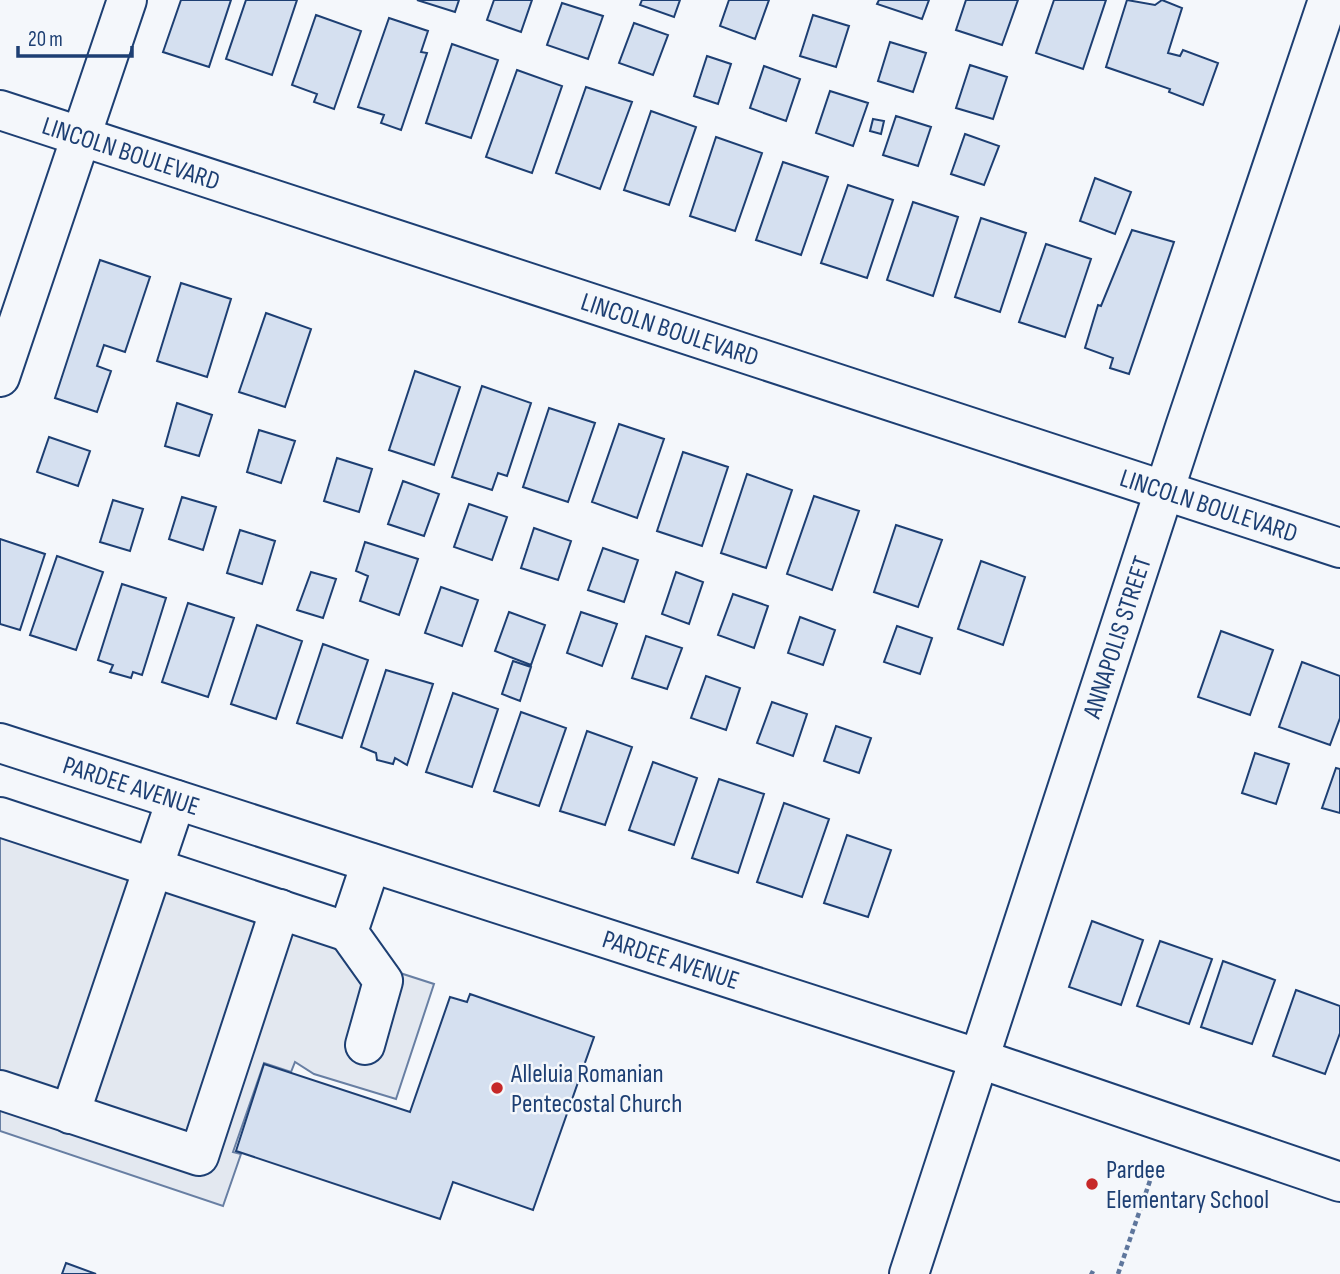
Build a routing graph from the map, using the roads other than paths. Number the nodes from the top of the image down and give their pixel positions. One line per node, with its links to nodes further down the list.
1 (127, 0): 4 (street)
2 (1328, 0): 6 (street, ANNAPOLIS STREET)
3 (0, 110): 4 (street, LINCOLN BOULEVARD)
4 (81, 137): 5 (street); 6 (street, LINCOLN BOULEVARD)
5 (0, 377)
6 (1166, 489): 7 (street, LINCOLN BOULEVARD); 16 (street, ANNAPOLIS STREET)
7 (1340, 548)
8 (0, 743): 9 (street, PARDEE AVENUE)
9 (176, 800): 11 (street, PARDEE AVENUE); 12 (street)
10 (0, 817): 12 (street)
11 (371, 863): 14 (street); 16 (street, PARDEE AVENUE)
12 (153, 867): 13 (street); 18 (street)
13 (280, 909): 14 (street); 18 (street)
14 (348, 932): 15 (street)
15 (365, 1045)
16 (980, 1059): 19 (street, PARDEE AVENUE); 20 (street, ANNAPOLIS STREET)
17 (0, 1090): 18 (street)
18 (69, 1114)
19 (1340, 1182)
20 (909, 1274)

